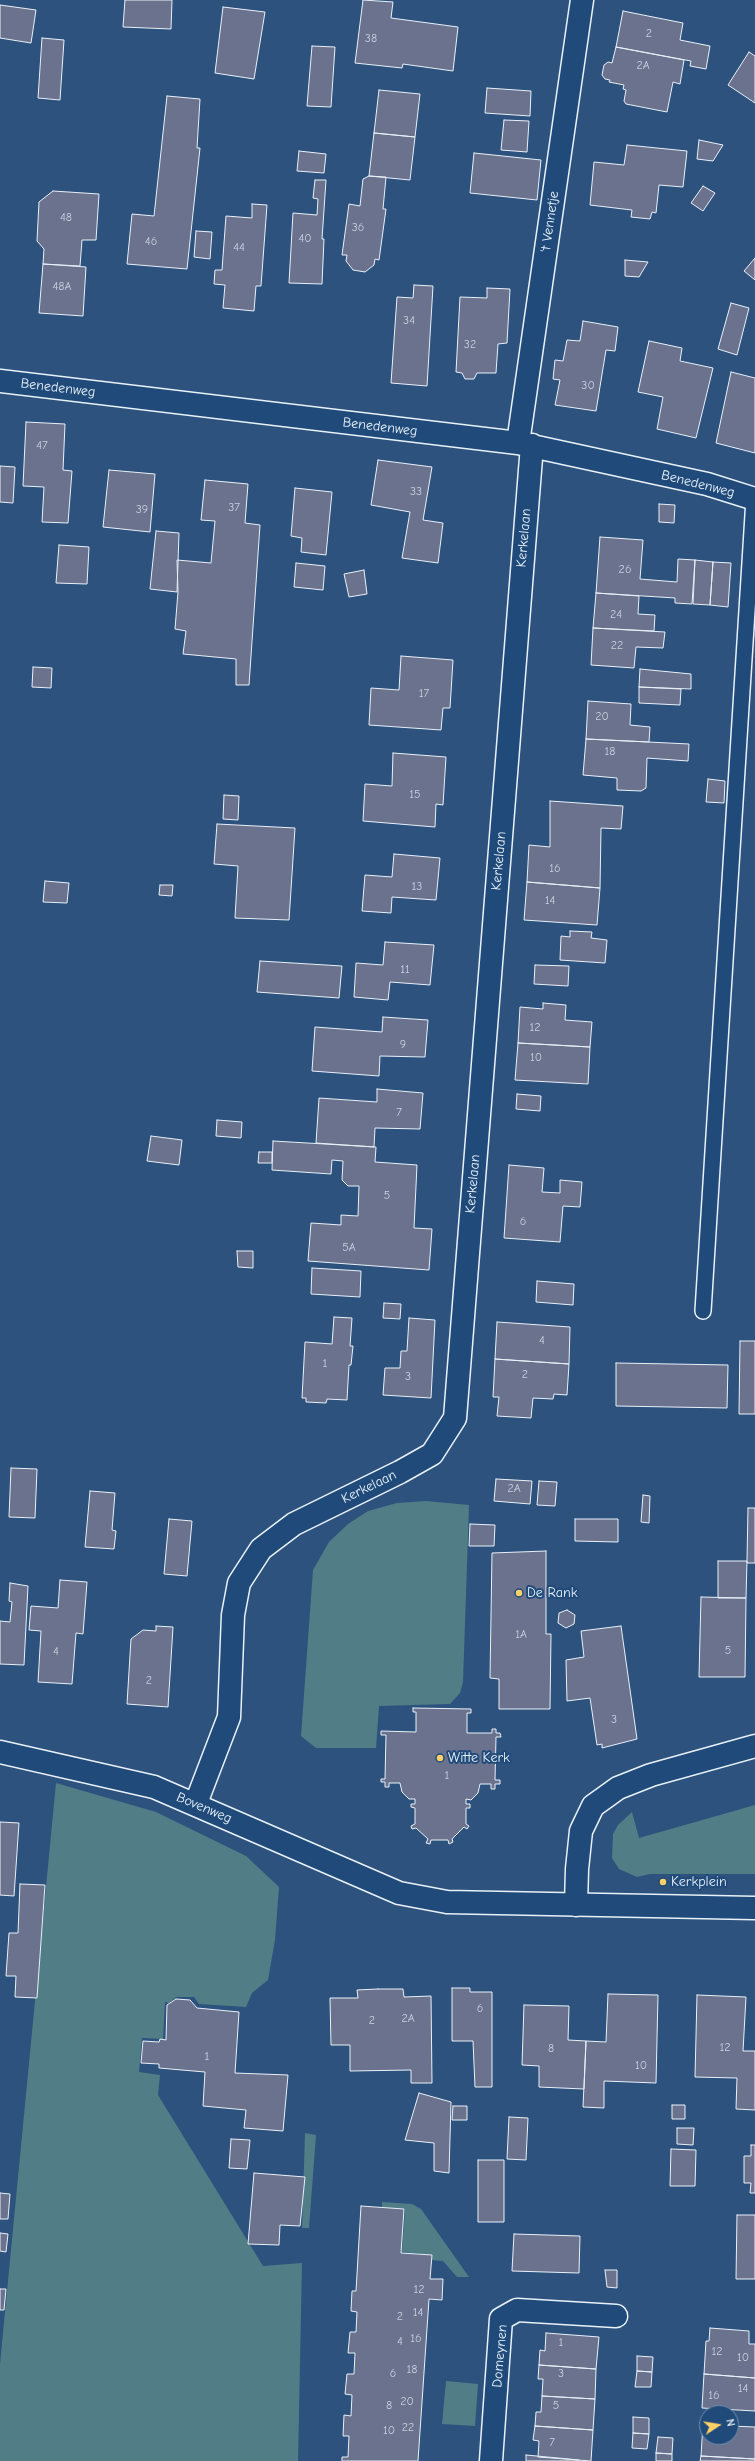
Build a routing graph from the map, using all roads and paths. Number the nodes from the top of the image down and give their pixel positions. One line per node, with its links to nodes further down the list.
1 (582, 0): 3 (street, 't Vennetje)
2 (0, 381): 3 (street, Benedenweg)
3 (525, 444): 4 (street, Benedenweg); 8 (street, Kerkelaan)
4 (755, 499): 5 (lane)
5 (703, 1311)
6 (755, 1746): 9 (street)
7 (0, 1752): 8 (street, Bovenweg)
8 (196, 1804): 9 (street, Bovenweg)
9 (576, 1905): 10 (street)
10 (755, 1908)
11 (616, 2316): 12 (street, Domeynen)
12 (491, 2461)

